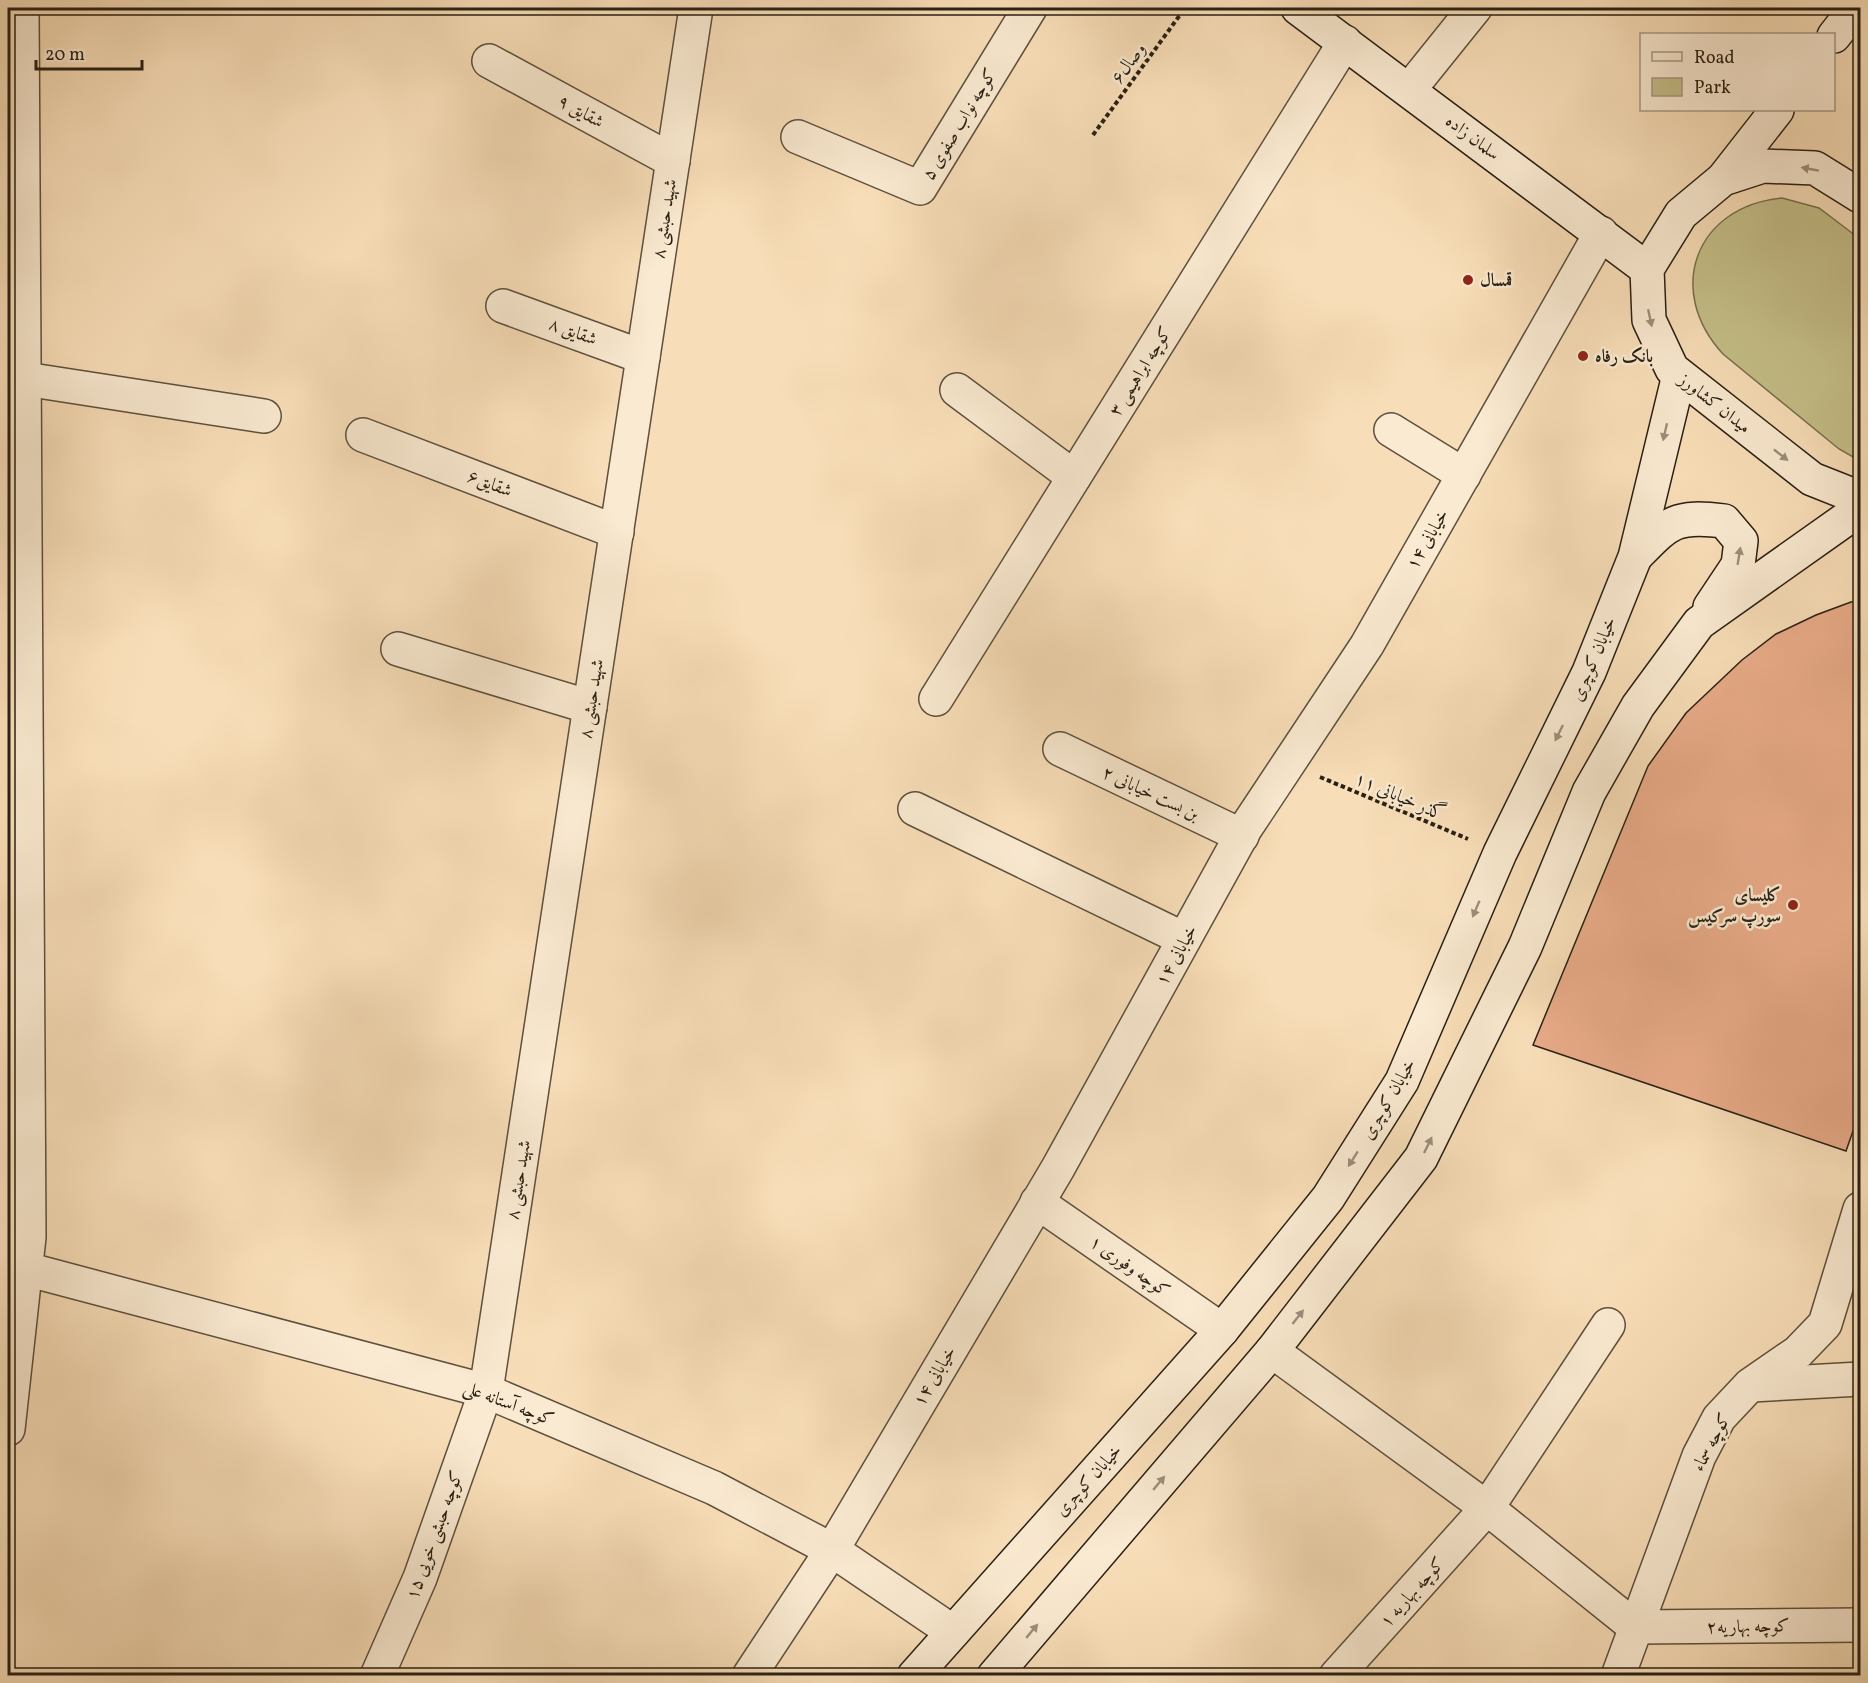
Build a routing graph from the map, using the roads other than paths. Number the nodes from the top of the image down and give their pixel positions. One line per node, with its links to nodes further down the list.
1 (696, 8): 13 (street, شهید حبشی ۸)
2 (1030, 8): 12 (street, کوچه نواب صفوی ۵)
3 (1298, 8): 8 (street, سلمان زاده)
4 (1475, 8): 10 (street)
5 (1856, 8): 7 (street)
6 (18, 18): 21 (street)
7 (1835, 34)
8 (1345, 42): 10 (street, سلمان زاده); 27 (street, کوچه ابراهیمی ۳)
9 (489, 61): 13 (street, شقایق ۹)
10 (1408, 90): 16 (street, سلمان زاده)
11 (1776, 111): 14 (street)
12 (798, 137)
13 (673, 161): 19 (street, شهید حبشی ۸)
14 (1722, 179): 15 (street, one-way to 14); 17 (street)
15 (1860, 196)
16 (1601, 233): 17 (street, سلمان زاده); 26 (street, خیابانی ۱۴)
17 (1647, 269): 20 (street, میدان کشاورز, one-way to 20)
18 (504, 306): 19 (street, شقایق ۸)
19 (643, 357): 30 (street, شهید حبشی ۸)
20 (1679, 375): 28 (street, میدان کشاورز, one-way to 28); 31 (street, خیابان کوچری, one-way to 31)
21 (25, 379): 23 (street); 42 (street)
22 (957, 390): 27 (street)
23 (264, 416)
24 (1391, 430): 26 (street)
25 (363, 435): 30 (street, شقایق۶)
26 (1464, 475): 38 (street, خیابانی ۱۴)
27 (1074, 477): 34 (street, کوچه ابراهیمی ۳)
28 (1860, 498)
29 (1860, 509): 32 (street)
30 (616, 532): 35 (street, شهید حبشی ۸)
31 (1635, 557): 32 (street, one-way to 31); 44 (street, خیابان کوچری, one-way to 44)
32 (1699, 623): 46 (street, one-way to 32)
33 (398, 649): 35 (street)
34 (936, 699)
35 (590, 707): 49 (street, شهید حبشی ۸)
36 (1060, 749): 38 (street, بن بست خیابانی ۲)
37 (915, 809): 39 (street)
38 (1242, 836): 39 (street, خیابانی ۱۴)
39 (1184, 939): 40 (street, خیابانی ۱۴)
40 (1037, 1202): 44 (street, کوچه وفوری ۱); 52 (street, خیابانی ۱۴)
41 (1860, 1209): 48 (street, کوچه سماء)
42 (26, 1269): 45 (street); 49 (street, کوچه آستانه علی)
43 (1608, 1325): 51 (street, کوچه بهاریه ۱)
44 (1222, 1330): 55 (street, خیابان کوچری)
45 (13, 1334): 50 (street)
46 (1272, 1351): 51 (street); 56 (street, one-way to 46)
47 (1860, 1379): 48 (street)
48 (1750, 1385): 54 (street, کوچه سماء)
49 (486, 1391): 52 (street, کوچه آستانه علی); 57 (street, کوچه حبشی خویی ۱۵)
50 (8, 1429)
51 (1487, 1508): 54 (street); 60 (street, کوچه بهاریه ۱)
52 (832, 1550): 55 (street, کوچه آستانه علی); 58 (street, خیابانی ۱۴)
53 (1860, 1625): 54 (street, کوچه بهاریه۲)
54 (1635, 1627): 61 (street, کوچه سماء)
55 (953, 1632): 59 (street, خیابان کوچری)
56 (998, 1674)
57 (376, 1676)
58 (749, 1676)
59 (914, 1676)
60 (1336, 1676)
61 (1618, 1676)

